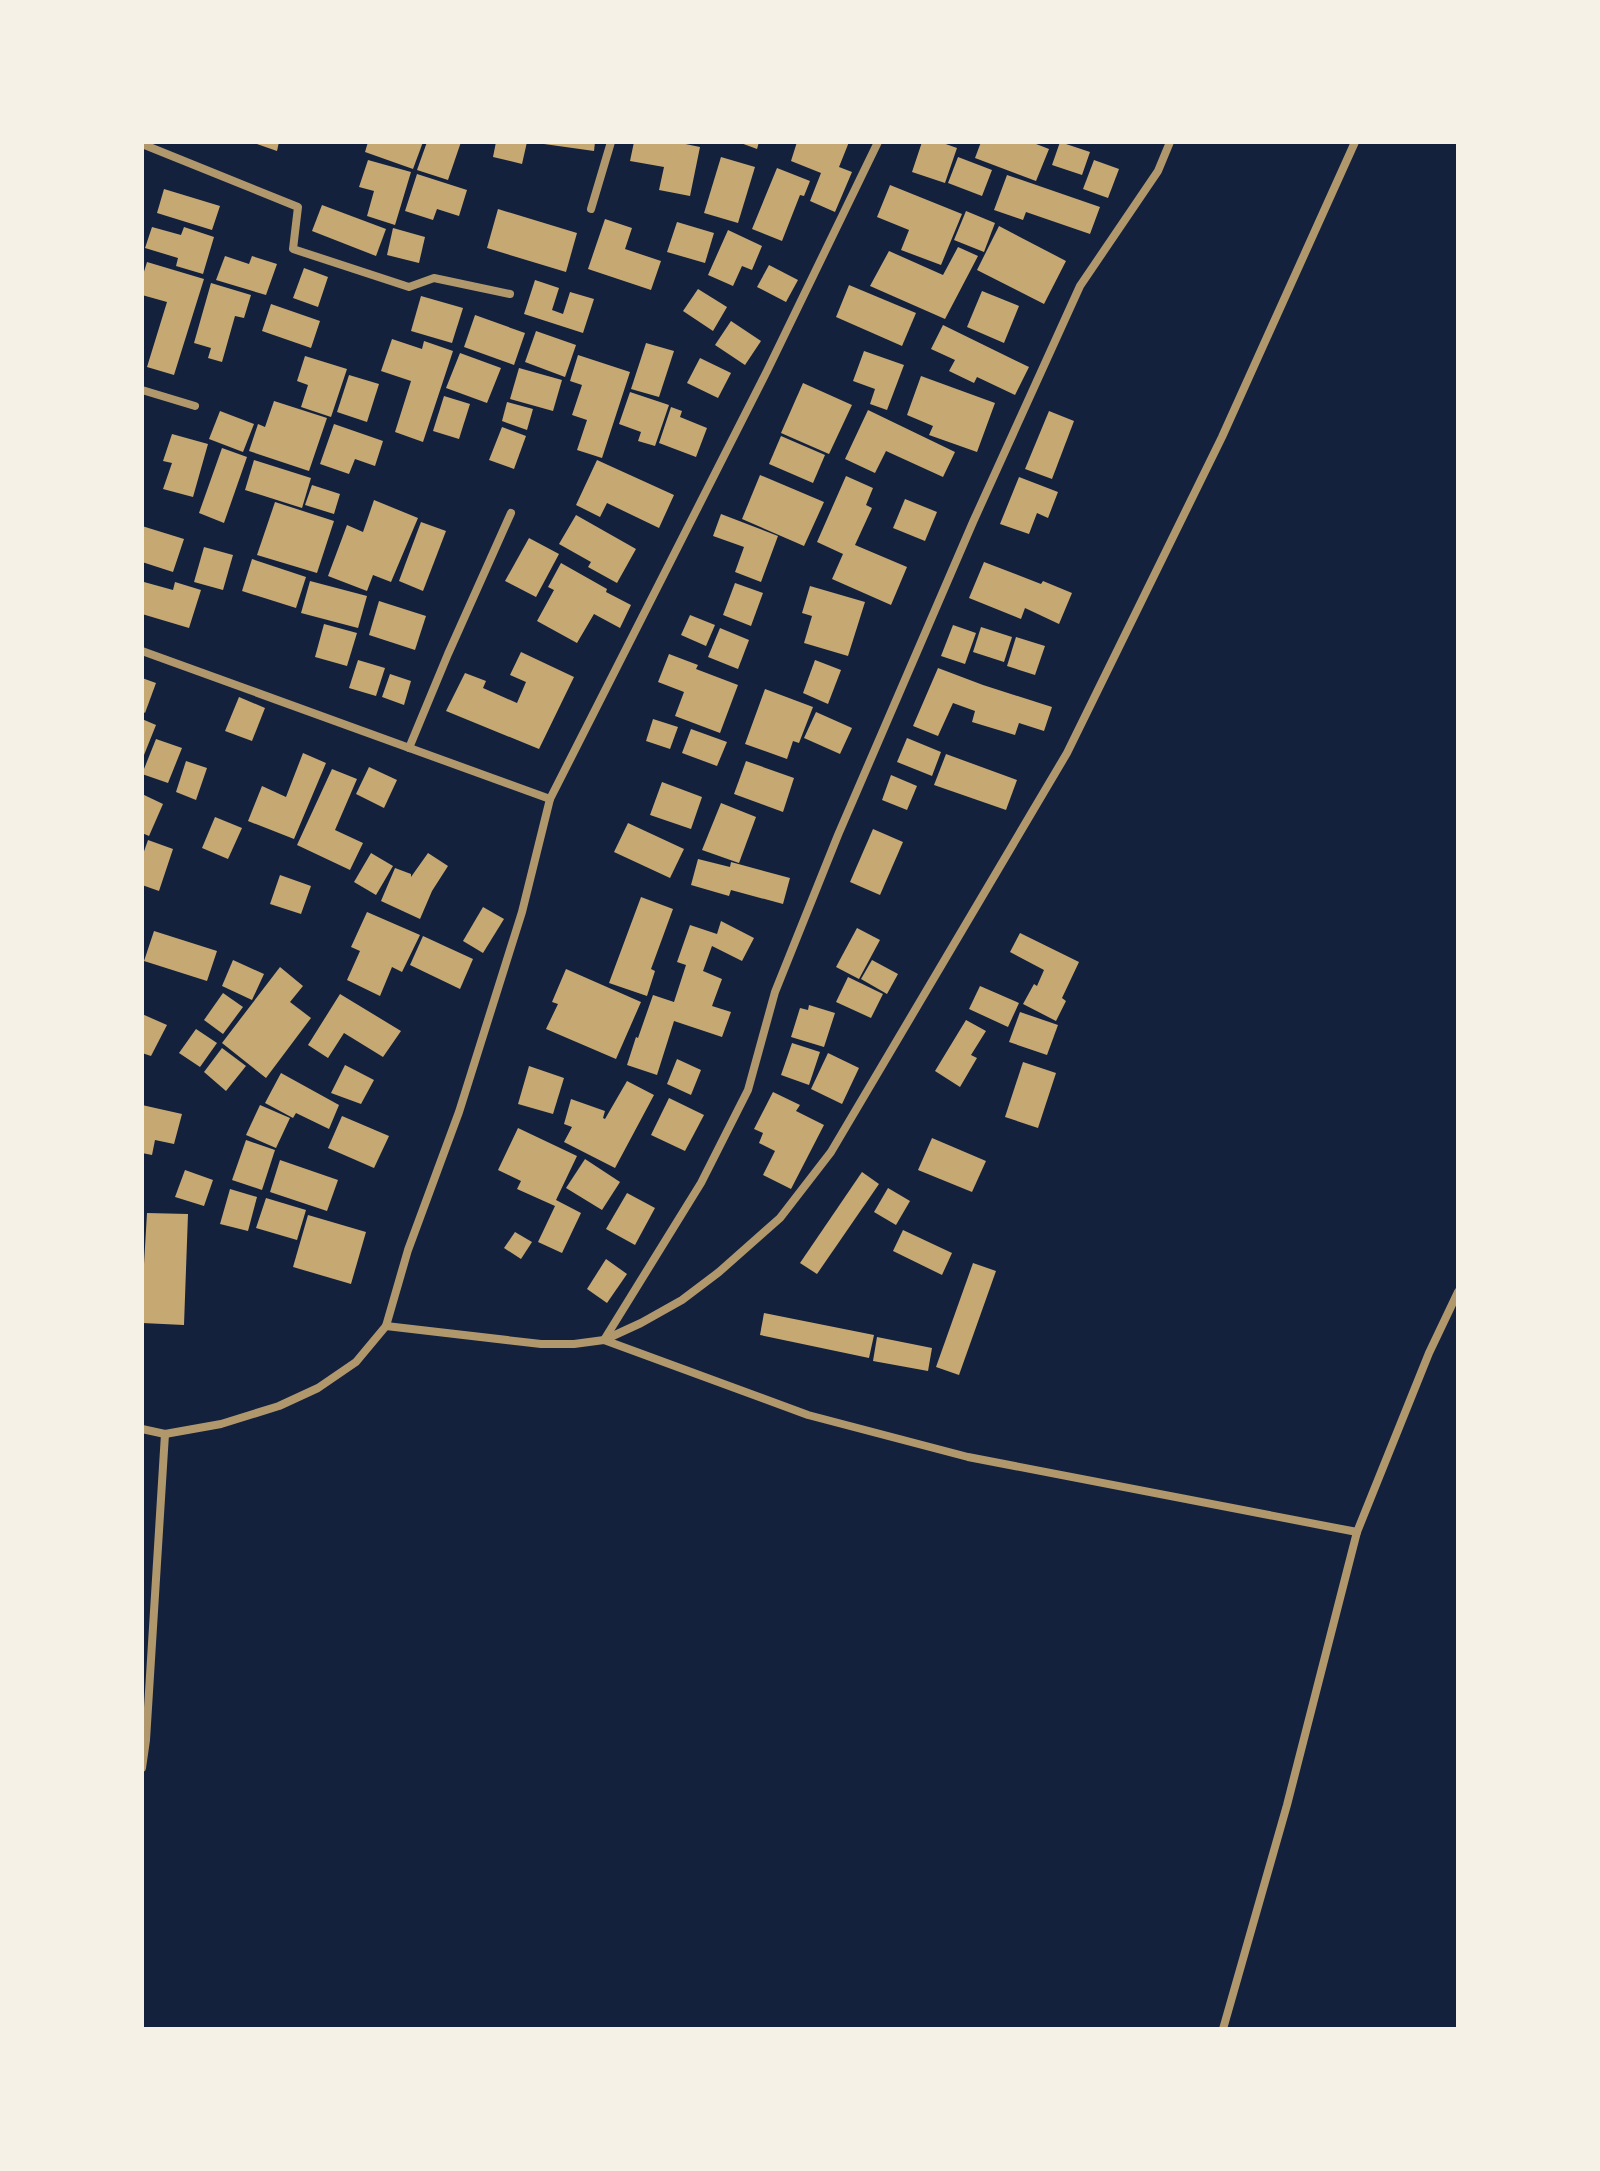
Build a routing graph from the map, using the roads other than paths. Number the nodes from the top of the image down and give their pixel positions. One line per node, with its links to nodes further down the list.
1 (611, 142): 6 (street)
2 (878, 142): 13 (street)
3 (1170, 142): 16 (street)
4 (1355, 142): 16 (street)
5 (142, 144): 7 (street)
6 (591, 209)
7 (510, 294)
8 (142, 390): 9 (street)
9 (195, 406)
10 (511, 513): 12 (street)
11 (142, 651): 12 (street)
12 (409, 748): 13 (street)
13 (550, 799): 15 (street)
14 (1458, 1292): 19 (street)
15 (386, 1326): 16 (street); 18 (street)
16 (604, 1340): 19 (street)
17 (142, 1429): 18 (street)
18 (165, 1434): 20 (street)
19 (1357, 1532): 21 (street)
20 (142, 1768)
21 (1223, 2029)

